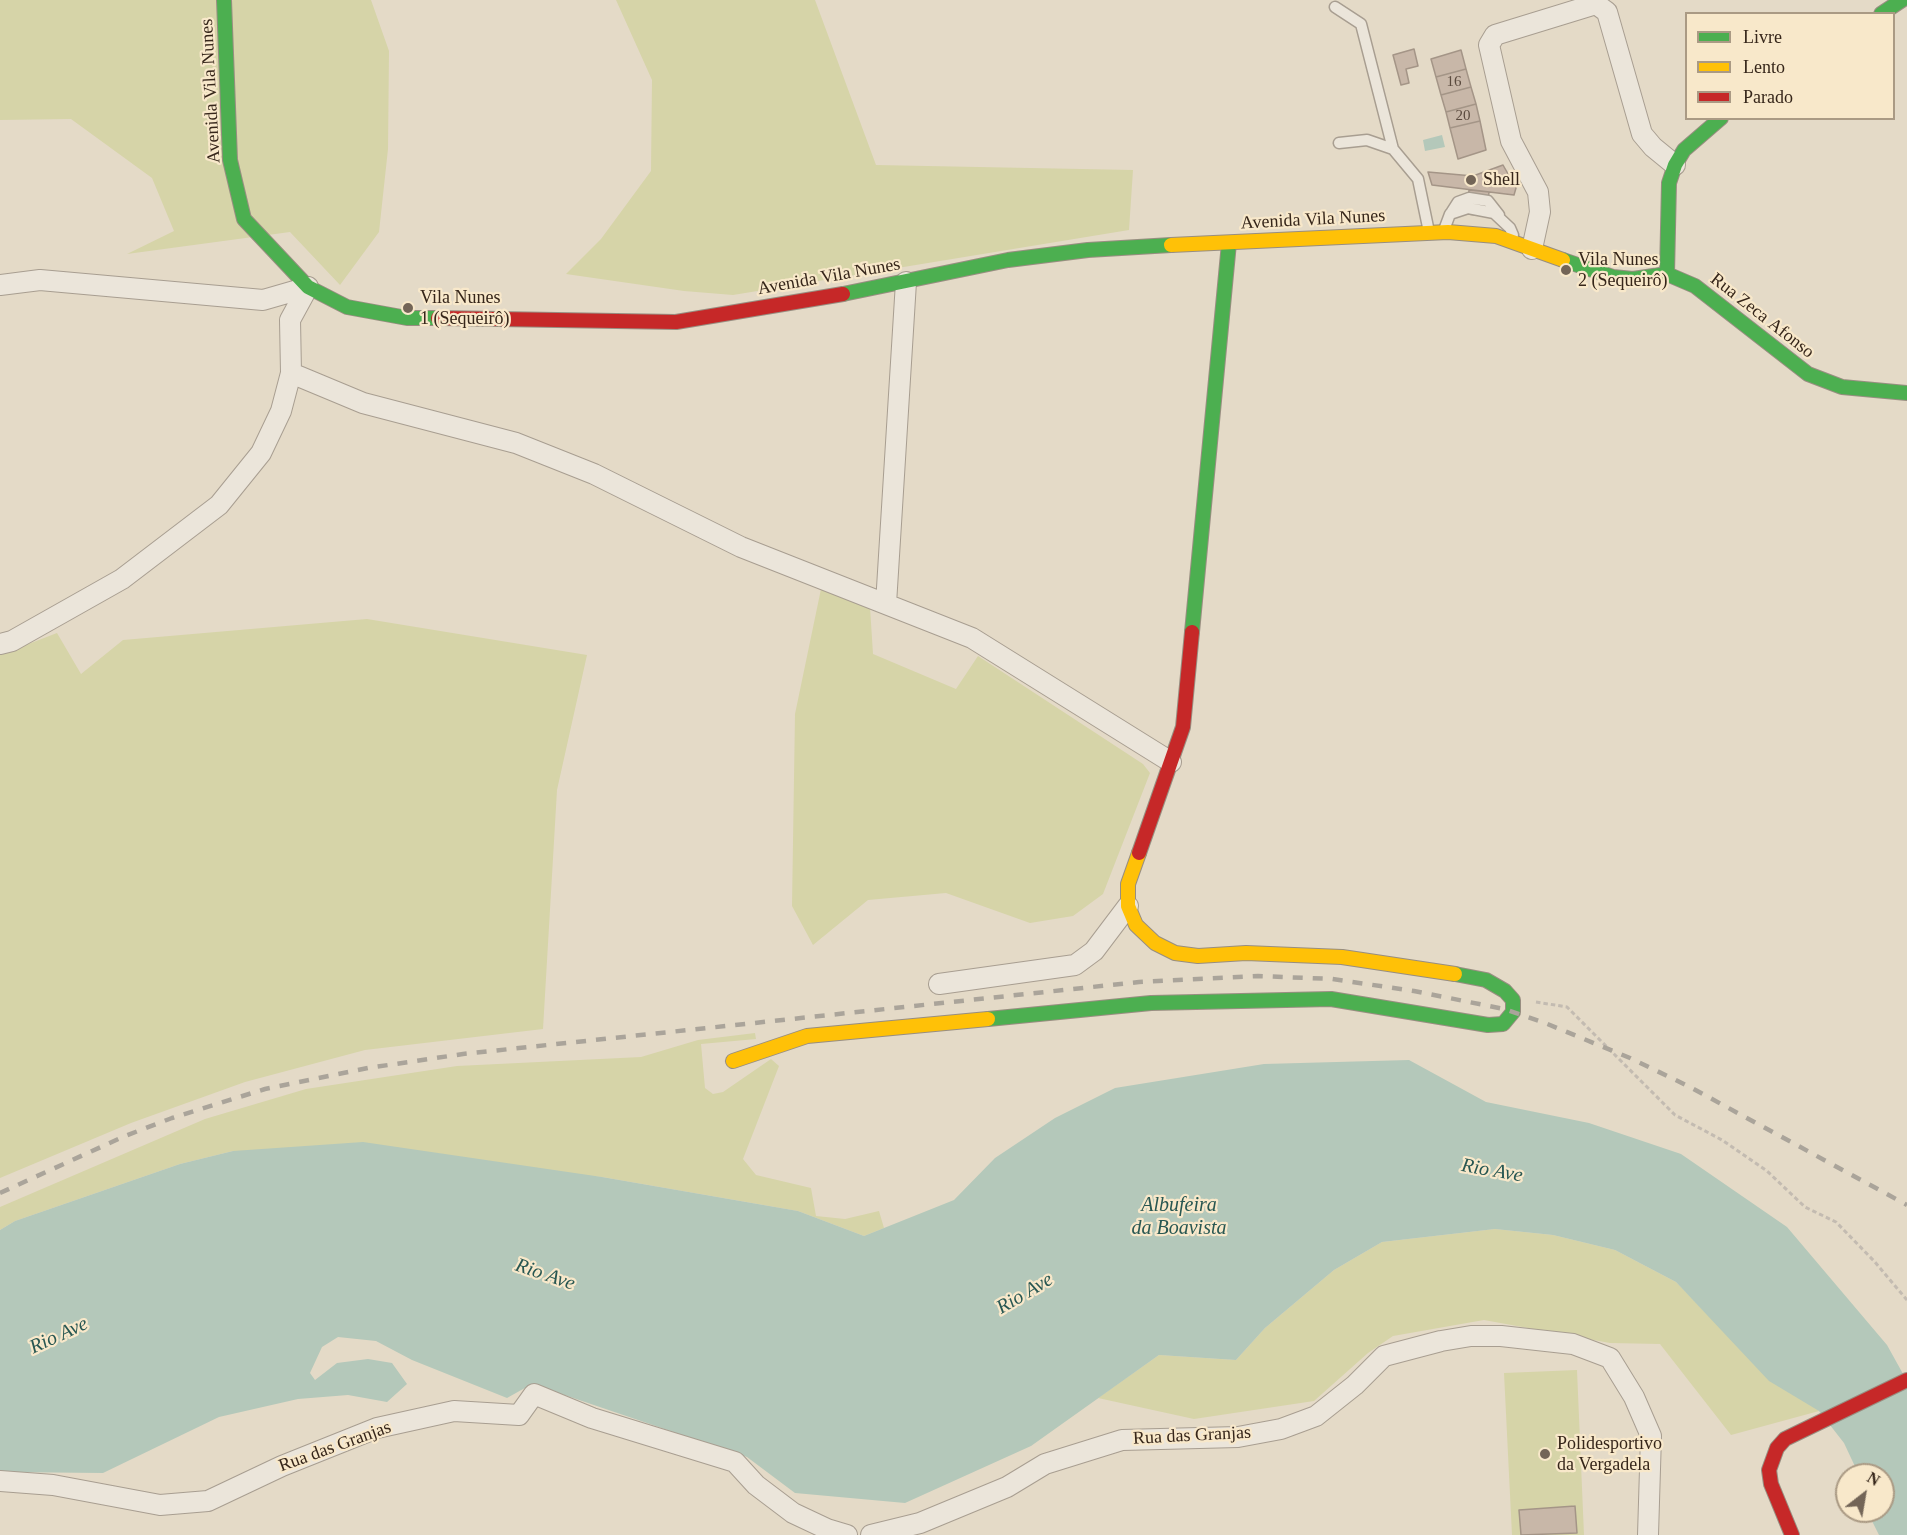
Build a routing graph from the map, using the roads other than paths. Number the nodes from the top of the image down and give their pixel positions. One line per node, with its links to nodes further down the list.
1 (224, 0): 15 (street, Avenida Vila Nunes)
2 (1902, 0): 4 (street)
3 (1335, 7): 7 (lane)
4 (1884, 12)
5 (1719, 120): 8 (street)
6 (1339, 143): 7 (lane)
7 (1394, 149): 9 (lane)
8 (1675, 165): 11 (street); 12 (street)
9 (1436, 232): 10 (street, Avenida Vila Nunes); 11 (street, Avenida Vila Nunes); 11 (lane)
10 (1229, 243): 13 (street, Avenida Vila Nunes); 20 (street)
11 (1524, 246): 12 (street, Avenida Vila Nunes)
12 (1667, 273): 17 (street, Rua Zeca Afonso)
13 (906, 282): 15 (street, Avenida Vila Nunes); 18 (street)
14 (0, 285): 15 (street)
15 (308, 287): 16 (street)
16 (291, 374): 18 (street); 19 (street)
17 (1907, 393)
18 (886, 604): 20 (street)
19 (0, 644)
20 (1171, 762): 21 (street)
21 (1128, 906): 22 (street); 23 (street)
22 (939, 984)
23 (733, 1061)
24 (1907, 1380): 29 (street)
25 (0, 1481): 26 (street, Rua das Granjas)
26 (847, 1535)
27 (871, 1535): 28 (street, Rua das Granjas)
28 (1648, 1535)
29 (1792, 1535)

